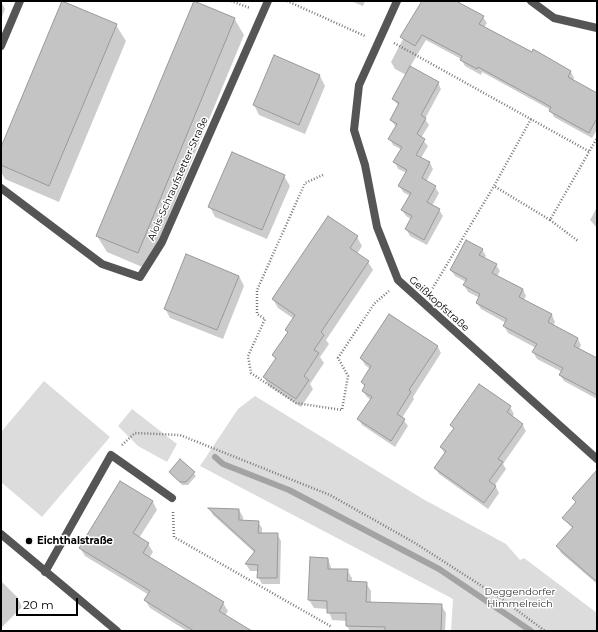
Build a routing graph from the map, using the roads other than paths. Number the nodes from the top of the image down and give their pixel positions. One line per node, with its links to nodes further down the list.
1 (20, 1): 6 (street)
2 (268, 1): 7 (street, Alois-Schraufstetter-Straße)
3 (397, 1): 8 (street, Geißkopfstraße)
4 (531, 1): 5 (street)
5 (597, 28)
6 (1, 46)
7 (1, 188)
8 (597, 459)
9 (172, 498): 11 (street)
10 (1, 534): 11 (street)
11 (45, 572): 12 (street)
12 (116, 631)

